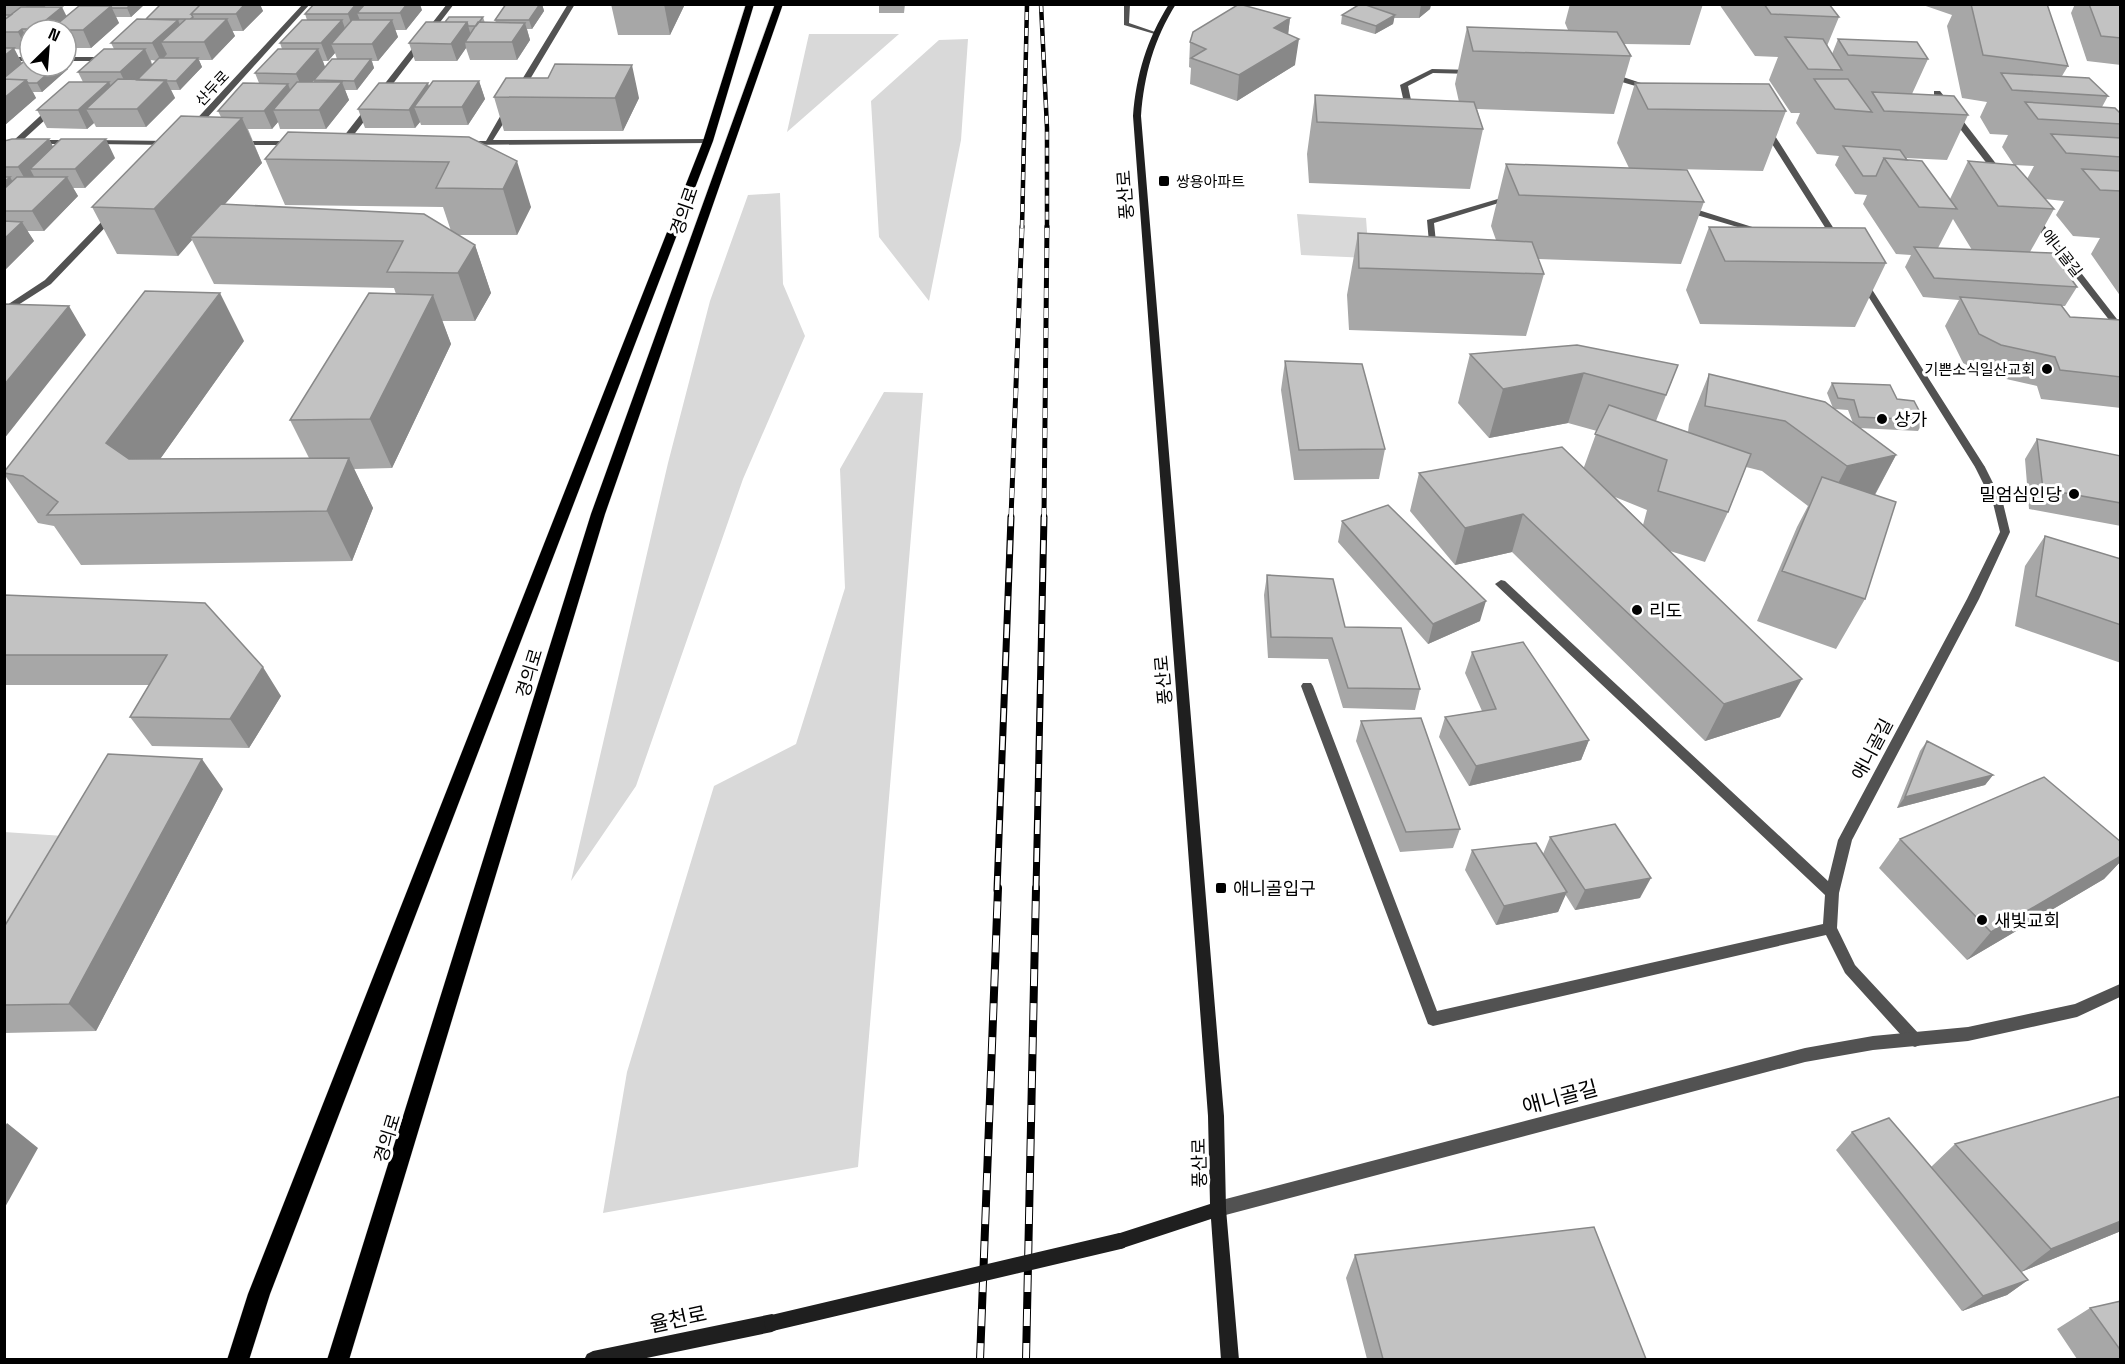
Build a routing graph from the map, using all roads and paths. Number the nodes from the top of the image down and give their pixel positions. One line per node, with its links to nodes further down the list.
1 (307, 4): 20 (street, 산두로)
2 (451, 4): 27 (street)
3 (572, 4): 30 (street)
4 (750, 4): 21 (main road, 경의로)
5 (779, 4): 52 (main road, 경의로)
6 (1127, 4): 8 (street)
7 (1173, 4): 8 (main road, 풍산로)
8 (1155, 34): 50 (main road, 풍산로)
9 (118, 51): 10 (street)
10 (110, 58): 11 (street); 12 (street)
11 (78, 59)
12 (101, 66)
13 (1480, 72): 18 (street)
14 (1600, 75): 15 (street)
15 (1665, 93)
16 (1937, 93): 33 (street)
17 (59, 104): 23 (street)
18 (1411, 121)
19 (1762, 121): 39 (street)
20 (187, 135)
21 (708, 141): 30 (street); 51 (main road, 경의로)
22 (4, 142): 23 (street)
23 (16, 142): 31 (street); 32 (street)
24 (228, 143): 25 (street)
25 (308, 143)
26 (331, 143): 27 (street)
27 (342, 143): 28 (street)
28 (354, 143)
29 (454, 143): 30 (street)
30 (488, 143)
31 (171, 151)
32 (4, 153)
33 (2010, 187)
34 (1518, 195): 40 (street)
35 (1674, 206): 38 (street)
36 (2025, 206): 43 (street, 애니골길)
37 (118, 209): 42 (street)
38 (1771, 234)
39 (1830, 245)
40 (1434, 262)
41 (1854, 267): 46 (street, 애니골길)
42 (4, 311)
43 (2121, 328)
44 (1501, 584): 46 (street)
45 (1307, 686): 47 (street)
46 (1832, 892): 47 (street, 애니골길)
47 (1830, 928): 49 (street, 애니골길)
48 (2121, 990): 49 (street, 애니골길)
49 (1915, 1040): 50 (street, 애니골길)
50 (1218, 1209): 53 (main road, 율천로, bridge); 54 (main road, 풍산로)
51 (238, 1359)
52 (338, 1359)
53 (593, 1359)
54 (1230, 1359)

